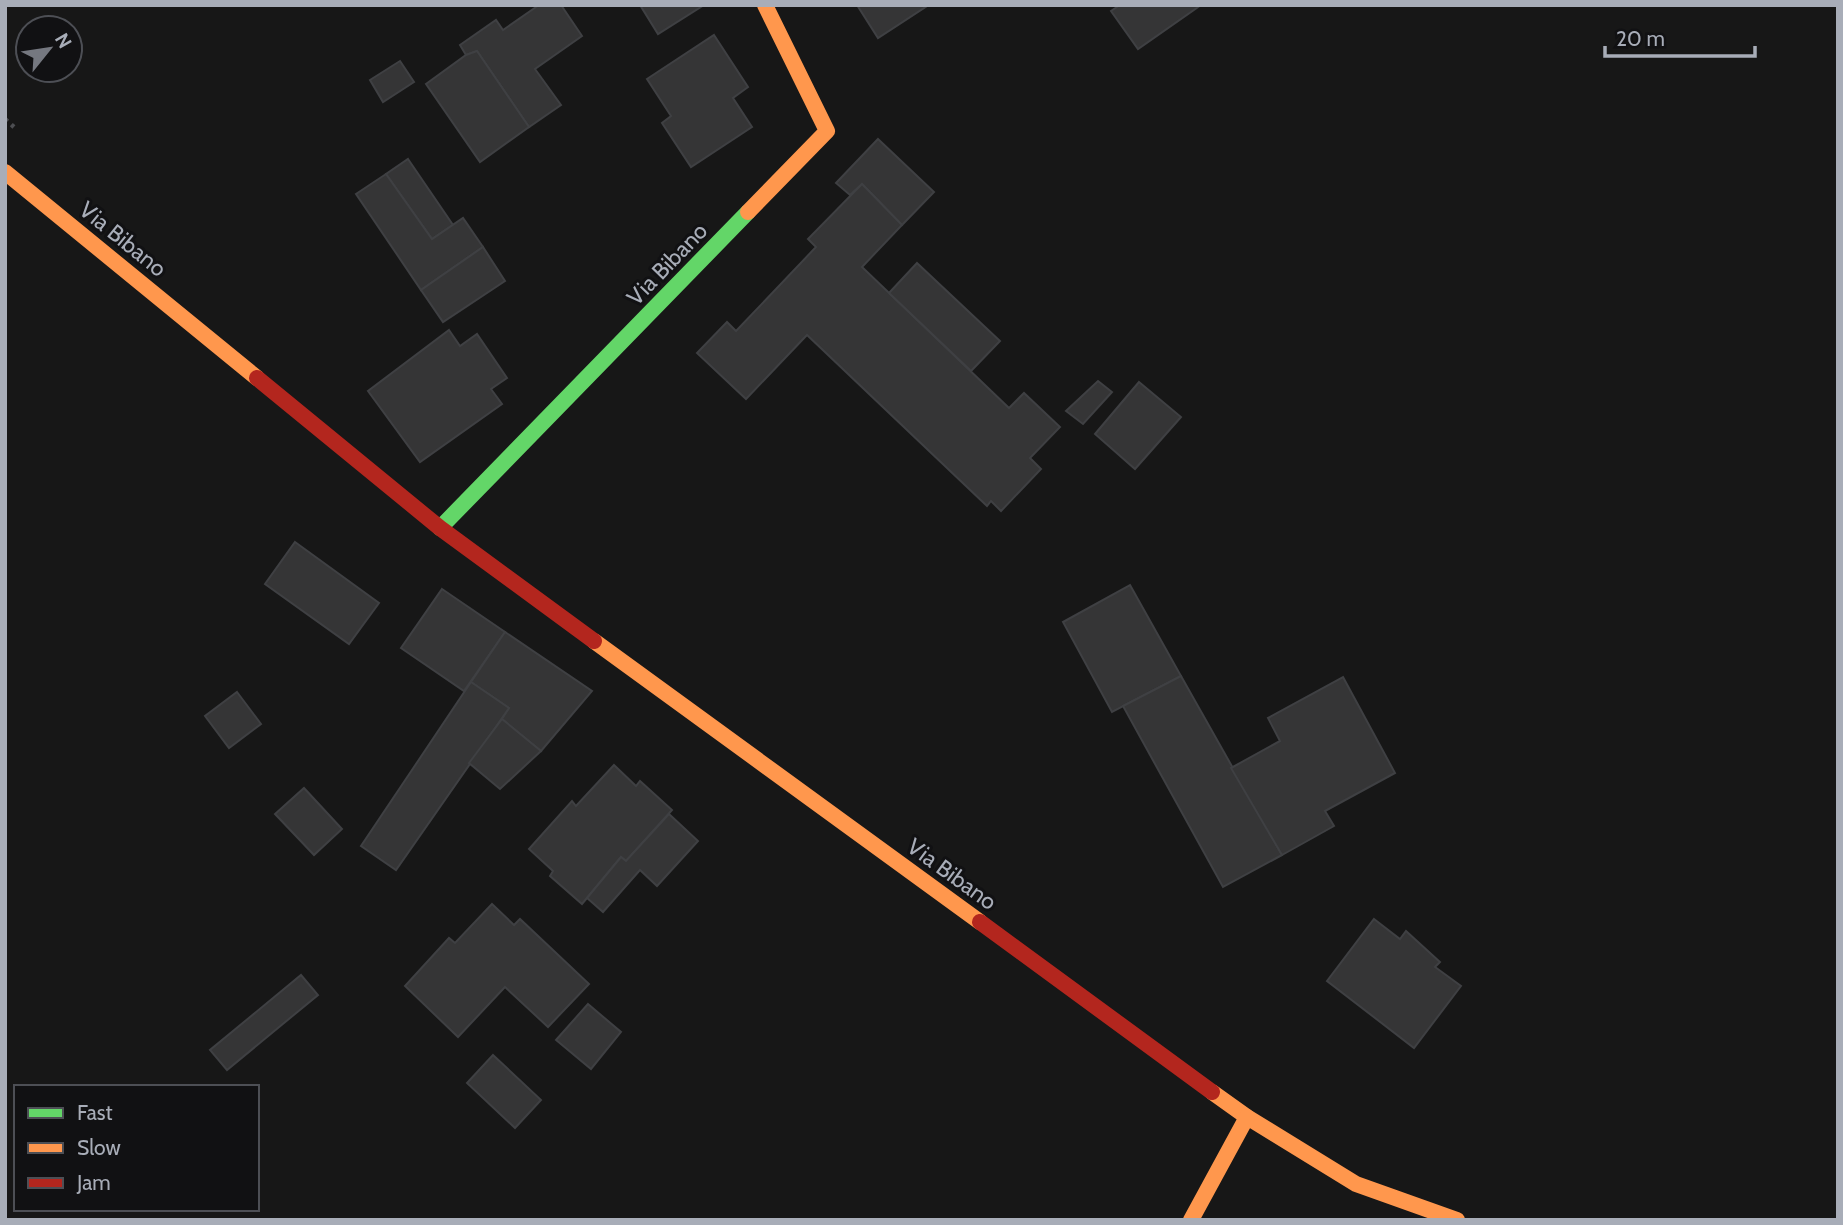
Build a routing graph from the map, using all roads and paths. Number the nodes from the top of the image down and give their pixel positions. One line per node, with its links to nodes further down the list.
1 (765, 5): 3 (street, Via Bibano)
2 (5, 172): 3 (street, Via Bibano)
3 (440, 528): 4 (street, Via Bibano)
4 (1247, 1117): 5 (street); 6 (street, Via Bibano)
5 (1191, 1220)
6 (1457, 1220)

